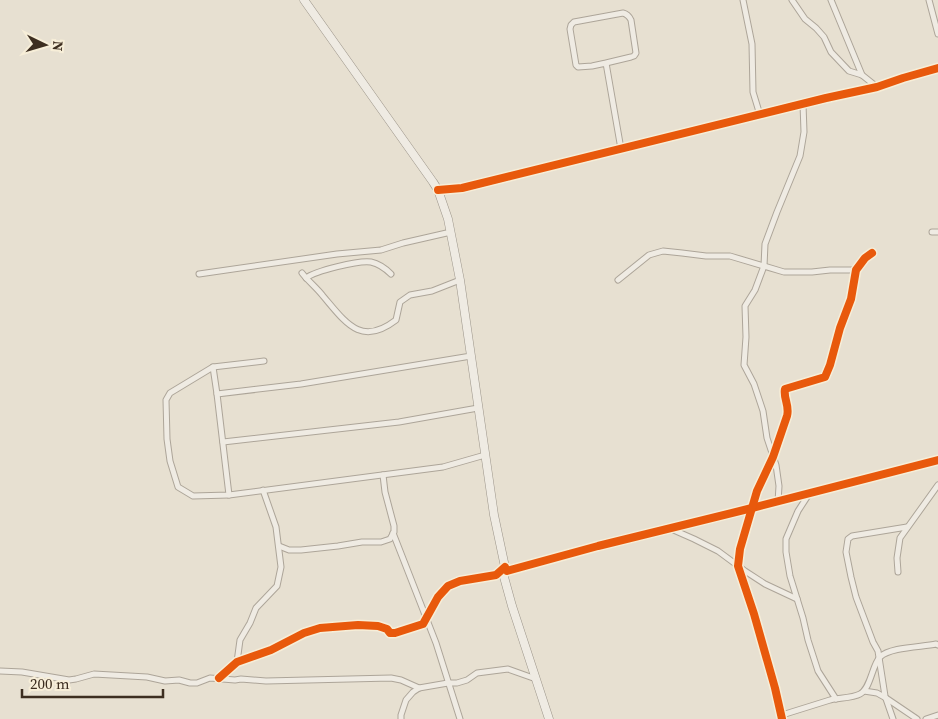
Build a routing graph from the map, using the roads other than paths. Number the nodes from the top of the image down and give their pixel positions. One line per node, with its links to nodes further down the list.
1 (304, 0): 14 (main road)
2 (743, 0): 12 (street)
3 (792, 0): 9 (street)
4 (831, 0): 9 (street)
5 (929, 0): 6 (street)
6 (938, 34)
7 (606, 63): 7 (street); 13 (street)
8 (938, 68): 10 (street)
9 (862, 75): 10 (street)
10 (877, 87): 11 (street)
11 (803, 104): 12 (street); 17 (street)
12 (760, 115): 13 (street)
13 (621, 149): 14 (street)
14 (438, 190): 15 (main road)
15 (451, 232): 20 (street); 23 (main road)
16 (872, 253): 18 (street)
17 (764, 266): 18 (street); 24 (street); 32 (street)
18 (856, 270): 32 (street)
19 (302, 273): 22 (street)
20 (199, 274)
21 (391, 274): 22 (street)
22 (306, 278): 23 (street)
23 (460, 280): 25 (main road)
24 (618, 280)
25 (471, 356): 28 (street); 29 (main road)
26 (264, 360): 27 (street)
27 (213, 367): 28 (street); 38 (street)
28 (217, 394): 30 (street)
29 (478, 408): 30 (street); 31 (main road)
30 (223, 442): 38 (street)
31 (485, 455): 34 (street); 46 (main road)
32 (773, 457): 39 (street); 40 (street)
33 (938, 460): 37 (street)
34 (383, 475): 36 (street); 43 (street)
35 (938, 486): 41 (street)
36 (263, 490): 38 (street); 44 (street)
37 (809, 494): 39 (street); 48 (street)
38 (229, 495)
39 (778, 502): 40 (street)
40 (752, 508): 42 (street); 45 (street)
41 (908, 527): 47 (street); 51 (street)
42 (668, 528): 45 (street); 46 (street)
43 (394, 533): 44 (street); 49 (street)
44 (279, 546): 52 (street)
45 (738, 566): 48 (street); 62 (street)
46 (505, 567): 49 (street); 55 (main road)
47 (898, 572)
48 (797, 599): 60 (street)
49 (426, 617): 52 (street); 56 (street)
50 (937, 644): 51 (street)
51 (879, 658): 58 (street); 59 (street)
52 (238, 662): 54 (street)
53 (0, 671): 54 (street)
54 (219, 678): 57 (street)
55 (536, 679): 56 (street); 65 (main road)
56 (448, 682): 57 (street); 64 (street)
57 (419, 688): 63 (street)
58 (864, 691): 59 (street); 60 (street)
59 (886, 698): 66 (street); 67 (street)
60 (836, 699): 62 (street)
61 (938, 715): 68 (street)
62 (782, 717)
63 (401, 719)
64 (460, 719)
65 (549, 719)
66 (893, 719)
67 (917, 719)
68 (926, 719)

